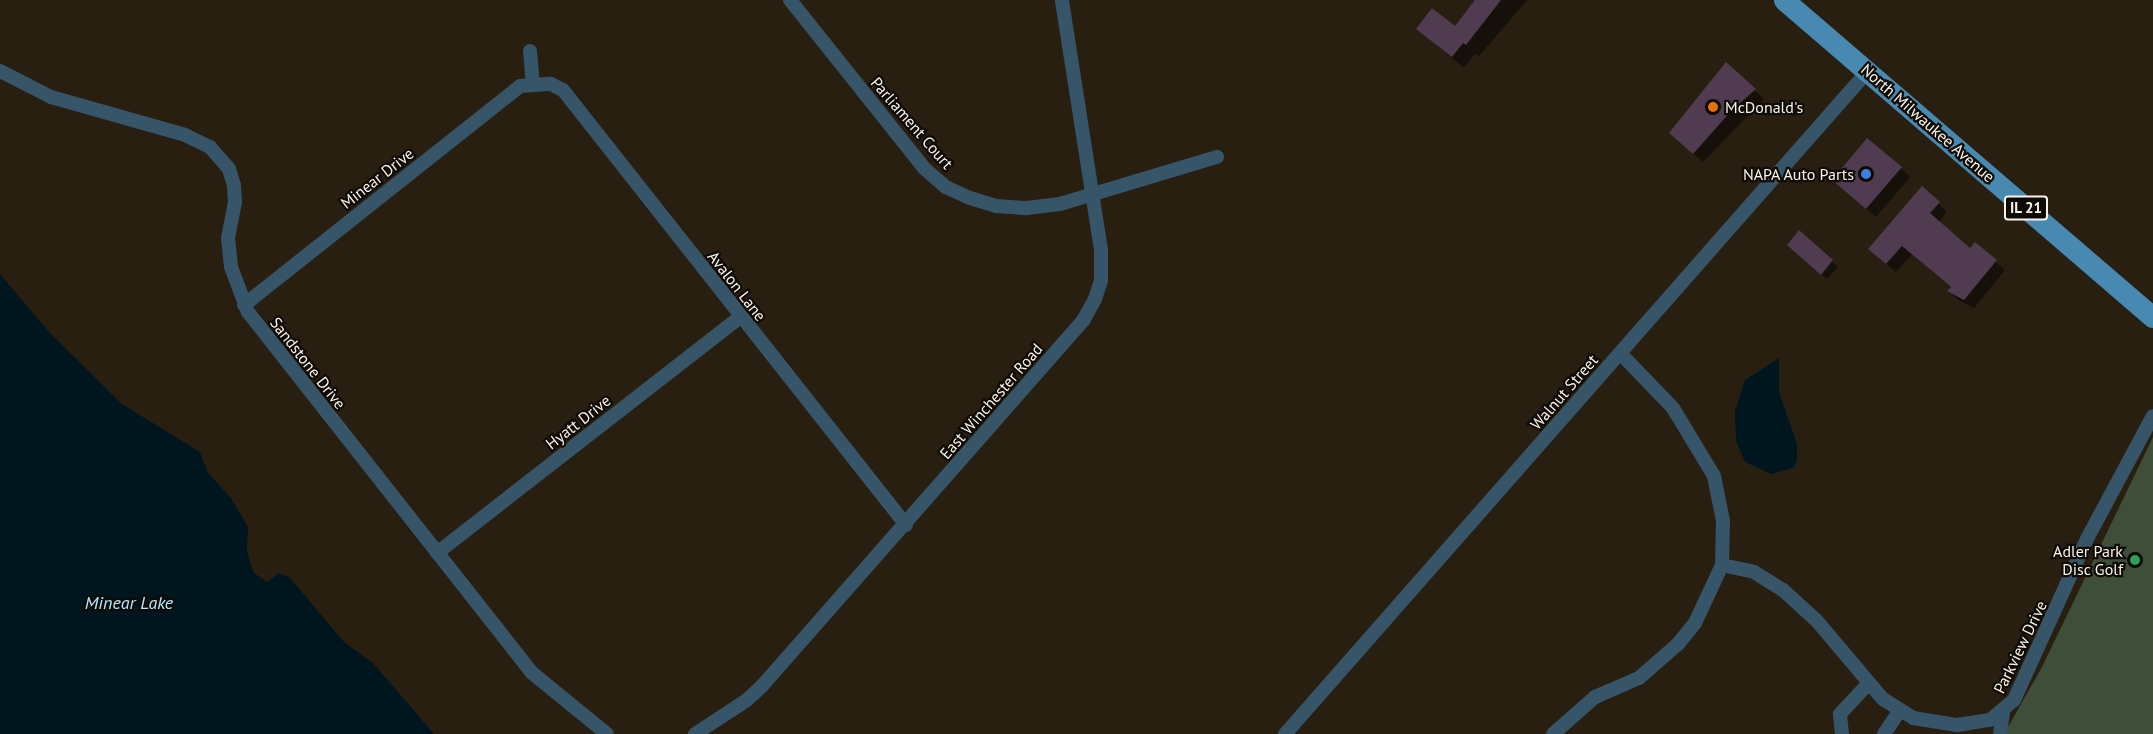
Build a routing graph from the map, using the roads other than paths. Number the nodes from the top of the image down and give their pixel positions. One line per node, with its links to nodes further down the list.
1 (790, 0): 9 (street, Parliament Court)
2 (1062, 0): 9 (street, East Winchester Road)
3 (1784, 0): 6 (main road, North Milwaukee Avenue / IL 21)
4 (530, 51): 7 (street)
5 (0, 71): 10 (street, Sandstone Drive)
6 (1867, 72): 12 (main road, North Milwaukee Avenue / IL 21); 13 (street, Walnut Street)
7 (533, 84): 10 (street, Minear Drive); 11 (street, Avalon Lane)
8 (1217, 157): 9 (street, Parliament Court)
9 (1092, 192): 15 (street, East Winchester Road)
10 (244, 304): 16 (street, Sandstone Drive)
11 (740, 317): 15 (street, Avalon Lane); 16 (street, Hyatt Drive)
12 (2153, 317)
13 (1620, 353): 17 (street); 23 (street, Walnut Street)
14 (2153, 416): 20 (street, Parkview Drive)
15 (906, 525): 22 (street, East Winchester Road)
16 (437, 553): 21 (street, Sandstone Drive)
17 (1722, 565): 18 (street, Parkview Drive); 24 (street)
18 (1868, 684): 19 (street, Parkview Drive); 25 (street)
19 (1900, 710): 20 (street, Parkview Drive); 26 (street)
20 (2003, 712): 27 (street)
21 (607, 734)
22 (695, 734)
23 (1286, 734)
24 (1553, 734)
25 (1842, 734)
26 (1884, 734)
27 (2000, 734)

